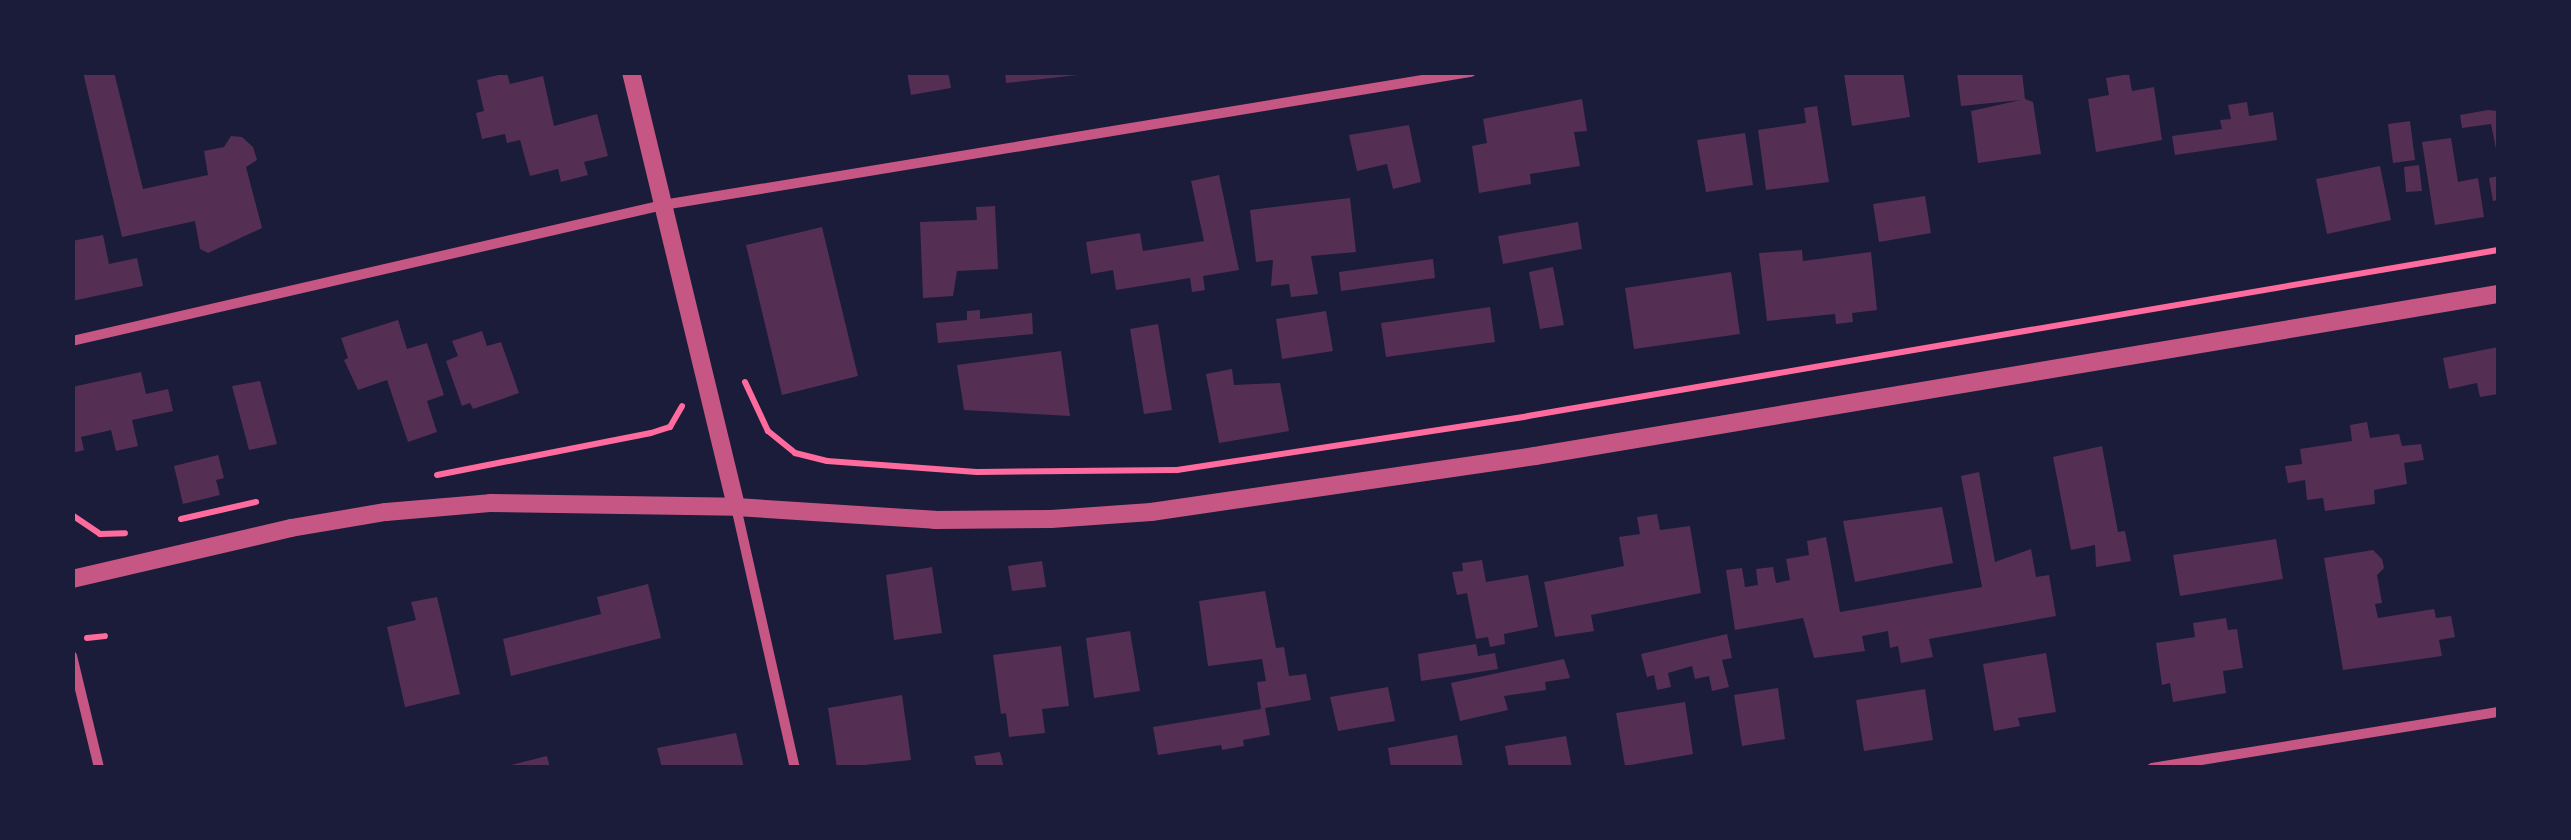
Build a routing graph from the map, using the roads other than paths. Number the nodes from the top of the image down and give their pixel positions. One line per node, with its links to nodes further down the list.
1 (631, 72): 3 (street)
2 (1471, 72): 3 (street)
3 (663, 205): 5 (street); 6 (street)
4 (2498, 294): 6 (street)
5 (72, 342)
6 (736, 506): 7 (street); 11 (street)
7 (72, 579)
8 (72, 656): 10 (street)
9 (2498, 712): 12 (street)
10 (99, 768)
11 (795, 768)
12 (2152, 768)

